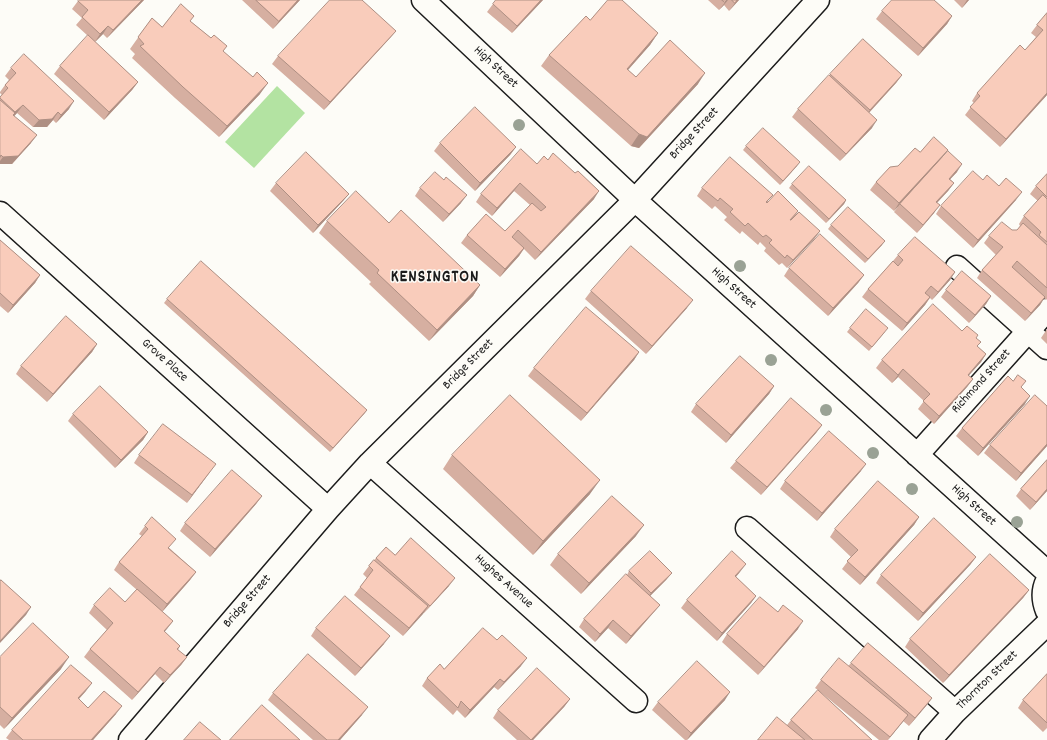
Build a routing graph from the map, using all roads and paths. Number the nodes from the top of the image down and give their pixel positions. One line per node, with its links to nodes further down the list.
1 (423, 0): 3 (street, High Street)
2 (818, 0): 3 (street, Bridge Street)
3 (634, 200): 9 (street, High Street); 10 (street, Bridge Street)
4 (0, 213): 11 (street, Grove Place)
5 (957, 266): 7 (street)
6 (1047, 310): 7 (street, Richmond Street)
7 (1028, 330): 8 (street); 9 (street, Richmond Street)
8 (1047, 348)
9 (917, 455): 13 (street, High Street)
10 (370, 463): 11 (street, Bridge Street); 17 (street, Hughes Avenue)
11 (328, 509): 19 (street, Bridge Street)
12 (747, 528): 18 (street)
13 (1047, 572)
14 (1047, 582): 15 (street)
15 (1047, 611)
16 (1047, 624): 18 (street, Thornton Street)
17 (636, 701)
18 (955, 712): 20 (street, Thornton Street)
19 (130, 740)
20 (930, 740)

